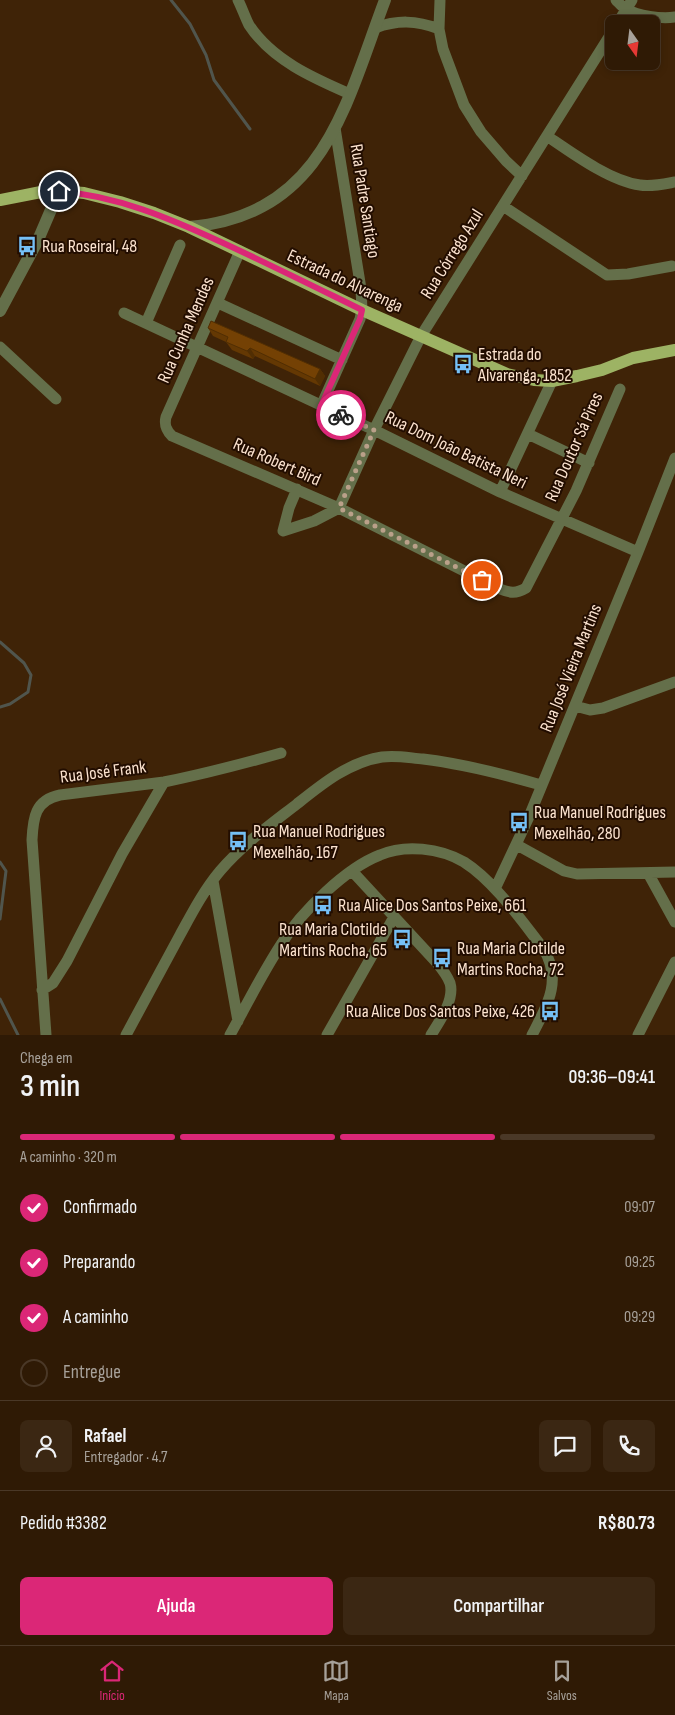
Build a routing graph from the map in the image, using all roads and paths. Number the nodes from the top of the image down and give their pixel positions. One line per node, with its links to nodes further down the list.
1 (238, 0): 11 (street)
2 (385, 0): 8 (street)
3 (440, 0): 9 (street)
4 (616, 0): 5 (street)
5 (629, 4): 6 (street); 7 (street)
6 (622, 15)
7 (675, 17)
8 (374, 28): 9 (street); 11 (street)
9 (439, 29): 14 (street)
10 (605, 43): 13 (street, Rua Córrego Azul)
11 (350, 94): 12 (street)
12 (335, 128): 19 (street); 26 (street, Rua Padre Santiago)
13 (547, 136): 14 (street, Rua Córrego Azul); 15 (street)
14 (522, 176): 18 (street, Rua Córrego Azul)
15 (675, 182)
16 (59, 191): 17 (main road, Estrada do Alvarenga); 20 (main road, Estrada do Alvarenga); 27 (street)
17 (0, 200)
18 (503, 206): 24 (street); 30 (street, Rua Córrego Azul)
19 (225, 221): 20 (street); 21 (street)
20 (189, 227): 21 (main road, Estrada do Alvarenga)
21 (211, 237): 23 (main road, Estrada do Alvarenga)
22 (180, 245): 29 (street)
23 (240, 251): 25 (street, Rua Cunha Mendes); 26 (main road, Estrada do Alvarenga)
24 (672, 266)
25 (218, 303): 32 (street, Rua Cunha Mendes); 34 (street)
26 (362, 310): 30 (main road, Estrada do Alvarenga); 34 (street)
27 (0, 311)
28 (124, 314): 29 (street, Rua Dom João Batista Neri)
29 (146, 323): 32 (street, Rua Dom João Batista Neri)
30 (421, 336): 35 (main road, Estrada do Alvarenga); 40 (street, Rua Córrego Azul)
31 (0, 347): 37 (street)
32 (197, 347): 38 (street, Rua Dom João Batista Neri); 39 (street, Rua Cunha Mendes)
33 (675, 350): 35 (main road, Estrada do Alvarenga)
34 (342, 360): 38 (street)
35 (552, 381): 41 (street)
36 (620, 389): 43 (street, Rua Doutor Sá Pires)
37 (56, 399)
38 (321, 406): 40 (street, Rua Dom João Batista Neri)
39 (165, 425): 44 (street, Rua Robert Bird)
40 (374, 430): 45 (street, Rua Dom João Batista Neri); 46 (street, Rua Córrego Azul)
41 (528, 434): 43 (street); 45 (street)
42 (675, 458): 48 (street, Rua José Vieira Martins)
43 (590, 463): 47 (street, Rua Doutor Sá Pires)
44 (296, 489): 46 (street, Rua Robert Bird); 46 (street)
45 (500, 492): 47 (street, Rua Dom João Batista Neri)
46 (339, 508): 47 (street, Rua Robert Bird)
47 (561, 518): 48 (street, Rua Dom João Batista Neri)
48 (638, 552): 50 (street, Rua José Vieira Martins)
49 (675, 682): 50 (street)
50 (575, 706): 53 (street, Rua José Vieira Martins)
51 (281, 753): 52 (street, Rua José Frank)
52 (164, 782): 63 (street); 63 (street, Rua José Frank)
53 (542, 785): 54 (street, Rua José Vieira Martins); 58 (street)
54 (517, 845): 57 (street); 59 (street, Rua José Vieira Martins)
55 (352, 871): 59 (street); 60 (street); 64 (street)
56 (675, 872): 57 (street)
57 (648, 873): 61 (street)
58 (213, 881): 64 (street); 66 (street)
59 (495, 889): 70 (street)
60 (394, 918): 68 (street); 69 (street)
61 (675, 922)
62 (675, 962): 71 (street)
63 (42, 990): 65 (street, Rua José Frank)
64 (238, 1021): 67 (street)
65 (46, 1035)
66 (126, 1035)
67 (230, 1035)
68 (327, 1035)
69 (430, 1035)
70 (532, 1035)
71 (638, 1035)

